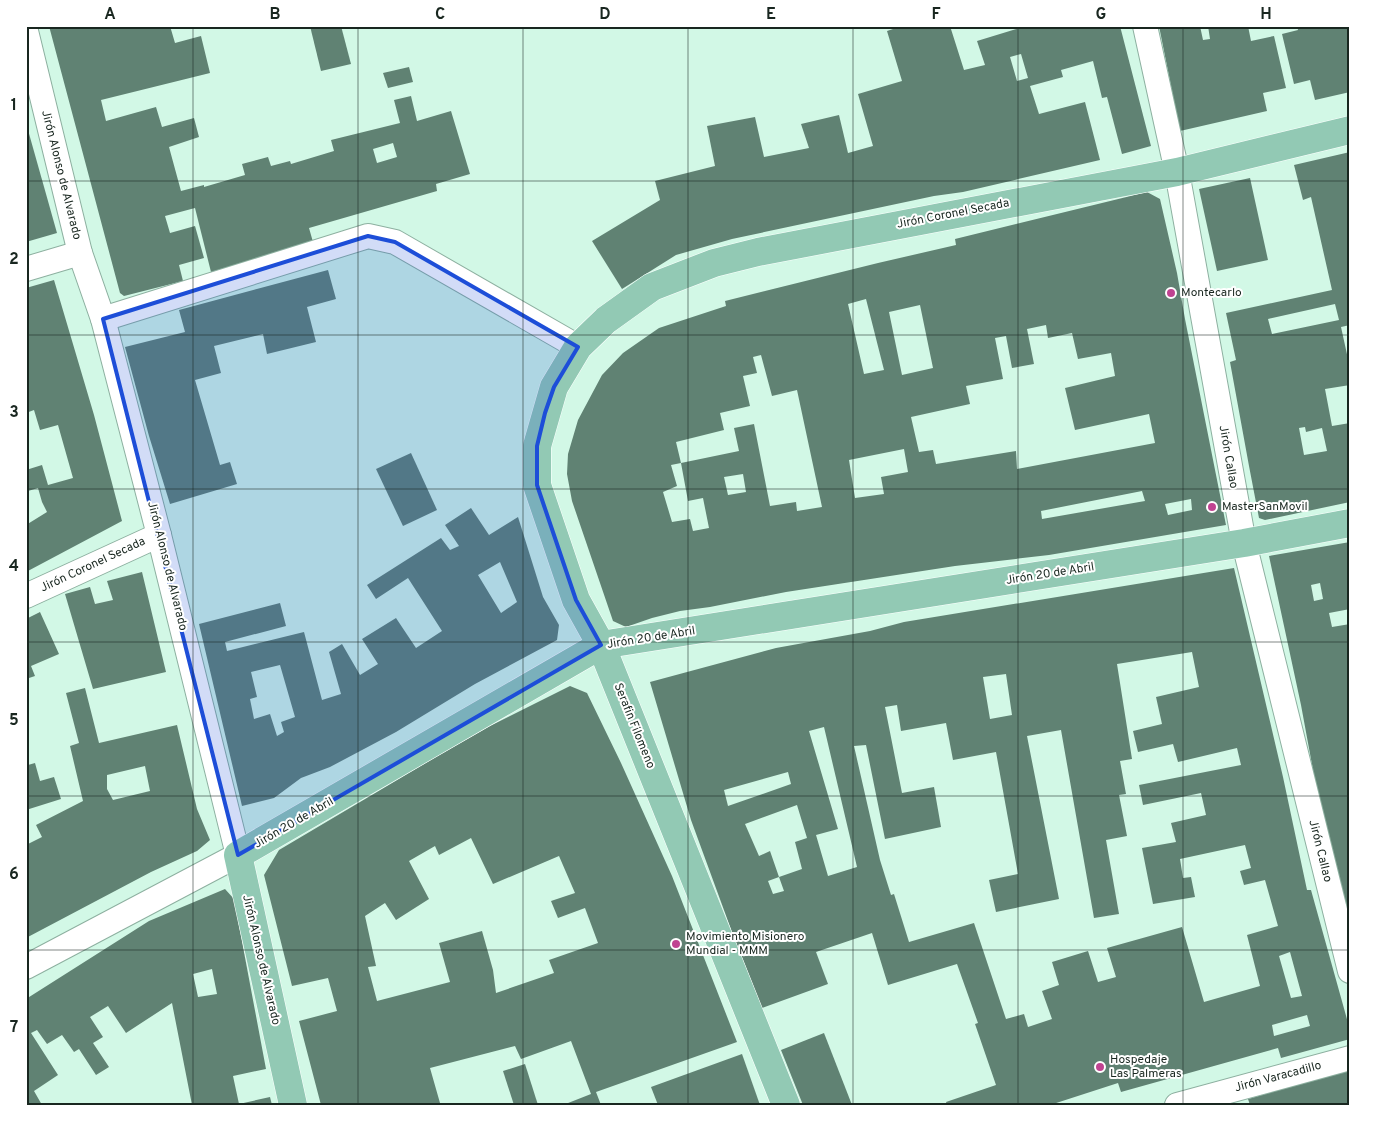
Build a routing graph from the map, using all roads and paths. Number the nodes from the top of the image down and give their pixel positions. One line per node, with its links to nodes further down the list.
1 (1145, 26): 4 (street, Jirón Callao)
2 (26, 31): 5 (street, Jirón Alonso de Alvarado)
3 (1350, 130): 4 (main road, Jirón Coronel Secada)
4 (1177, 172): 8 (main road, Jirón Coronel Secada); 11 (street, Jirón Callao)
5 (80, 253): 6 (street); 7 (street, Jirón Alonso de Alvarado)
6 (26, 269)
7 (103, 319): 8 (street); 10 (street, Jirón Alonso de Alvarado)
8 (578, 347): 13 (main road, Serafin Filomeno)
9 (1350, 522): 11 (main road, Jirón 20 de Abril)
10 (159, 534): 12 (street, Jirón Coronel Secada); 14 (street, Jirón Alonso de Alvarado)
11 (1244, 543): 13 (main road, Jirón 20 de Abril); 16 (street, Jirón Callao)
12 (26, 596)
13 (601, 645): 14 (main road, Jirón 20 de Abril); 19 (main road, Serafin Filomeno)
14 (238, 855): 15 (street, Jirón 20 de Abril); 18 (main road, Jirón Alonso de Alvarado)
15 (26, 967)
16 (1350, 971)
17 (1350, 1058): 20 (street, Jirón Varacadillo)
18 (293, 1105)
19 (786, 1105)
20 (1178, 1105)

